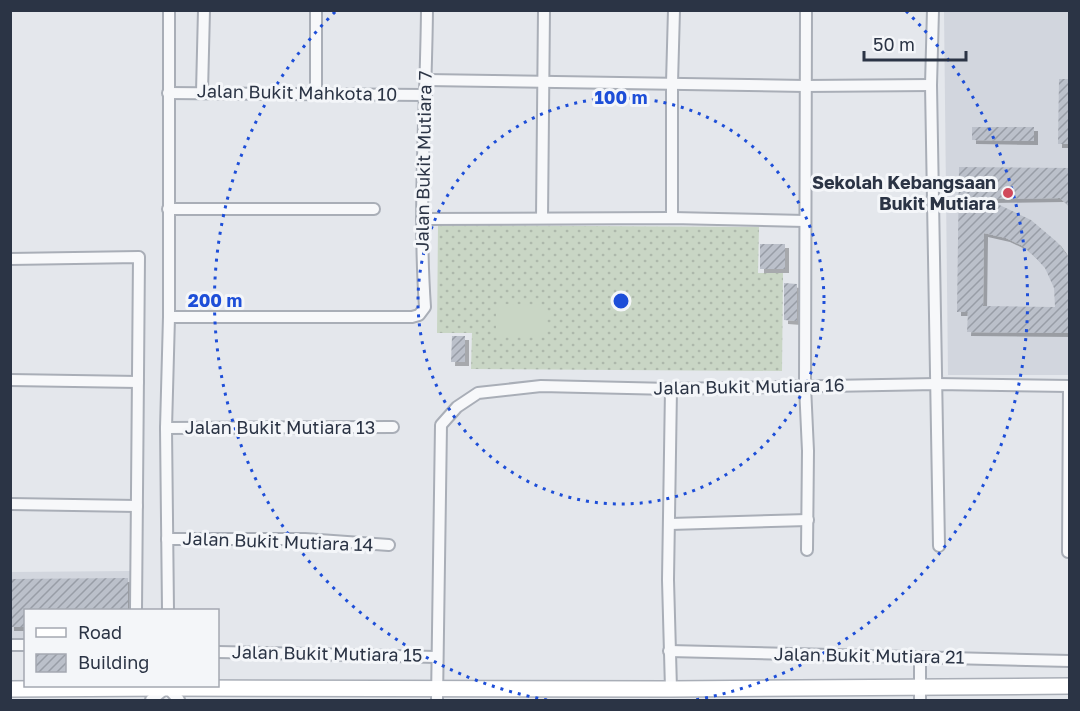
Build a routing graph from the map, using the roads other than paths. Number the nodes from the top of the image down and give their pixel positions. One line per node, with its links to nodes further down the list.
1 (169, 10): 15 (street)
2 (204, 10): 14 (street)
3 (316, 10): 16 (street)
4 (427, 10): 9 (street, Jalan Bukit Mutiara 7)
5 (544, 10): 10 (street)
6 (674, 10): 11 (street)
7 (806, 10): 13 (street)
8 (933, 10): 12 (street)
9 (426, 80): 10 (street); 17 (street, Jalan Bukit Mutiara 7)
10 (542, 81): 11 (street); 20 (street)
11 (672, 83): 13 (street); 21 (street)
12 (931, 85): 13 (street); 28 (street)
13 (805, 86): 23 (street)
14 (202, 92): 15 (street, Jalan Bukit Mahkota 10); 16 (street, Jalan Bukit Mahkota 10)
15 (168, 93): 18 (street)
16 (316, 94): 17 (street, Jalan Bukit Mahkota 10)
17 (426, 94): 22 (street, Jalan Bukit Mutiara 7)
18 (168, 209): 19 (street); 25 (street)
19 (374, 209)
20 (542, 218): 21 (street); 22 (street)
21 (672, 218): 23 (street)
22 (422, 219): 25 (street, Jalan Bukit Mutiara 7)
23 (805, 221): 29 (street)
24 (10, 259): 27 (street)
25 (169, 317): 32 (street)
26 (10, 380): 27 (street)
27 (138, 381): 35 (street)
28 (936, 384): 29 (street, Jalan Bukit Mutiara 16); 30 (street, Jalan Bukit Mutiara 16); 41 (street)
29 (805, 386): 31 (street, Jalan Bukit Mutiara 16); 37 (street)
30 (1069, 386): 36 (street)
31 (671, 389): 38 (street); 48 (street, Jalan Bukit Mutiara 16)
32 (166, 428): 33 (street, Jalan Bukit Mutiara 13); 39 (street)
33 (393, 428)
34 (10, 504): 35 (street)
35 (137, 506): 44 (street)
36 (1069, 517): 43 (street)
37 (808, 520): 38 (street); 42 (street)
38 (670, 524): 46 (street)
39 (167, 539): 40 (street, Jalan Bukit Mutiara 14); 45 (street)
40 (390, 545)
41 (939, 546)
42 (807, 550)
43 (1068, 552)
44 (136, 609)
45 (168, 609)
46 (669, 651): 49 (street, Jalan Bukit Mutiara 21); 55 (street)
47 (219, 652): 48 (street, Jalan Bukit Mutiara 15)
48 (436, 657): 58 (street)
49 (920, 658): 50 (street, Jalan Bukit Mutiara 21); 57 (street)
50 (1070, 661)
51 (1070, 686): 57 (street)
52 (166, 687): 56 (street); 58 (street); 59 (street); 60 (street)
53 (752, 687): 54 (street); 55 (street); 61 (street)
54 (797, 687): 57 (street); 62 (street)
55 (671, 689): 58 (street)
56 (10, 690)
57 (920, 693)
58 (437, 694)
59 (151, 700)
60 (179, 700)
61 (773, 700)
62 (781, 700)

